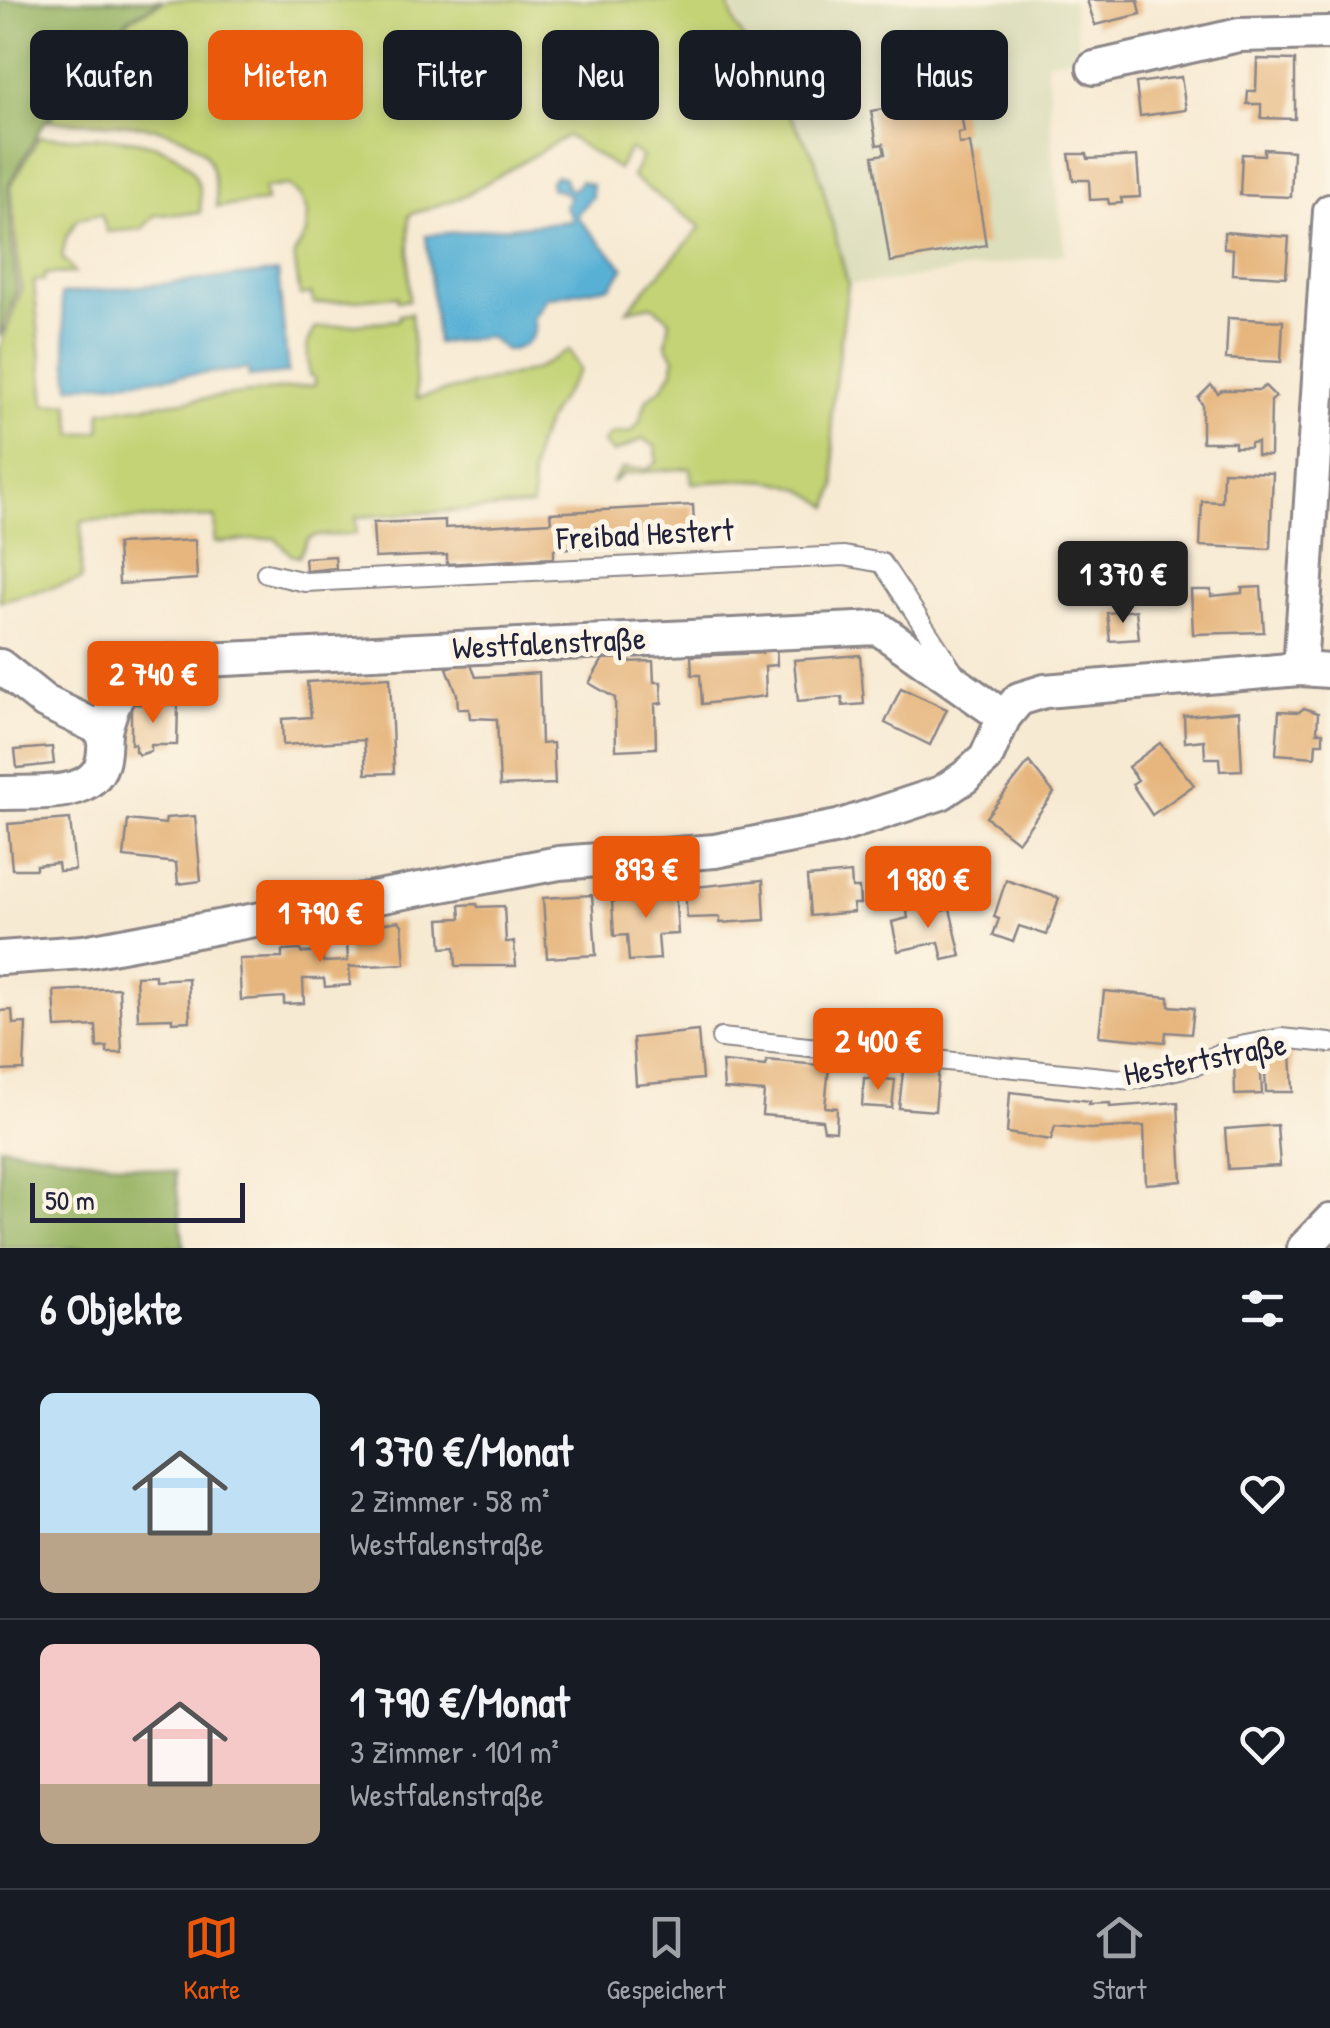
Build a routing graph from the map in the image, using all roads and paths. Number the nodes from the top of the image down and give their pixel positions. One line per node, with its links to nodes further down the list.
1 (1330, 33): 2 (street)
2 (1094, 68)
3 (1330, 211): 6 (street)
4 (266, 573): 7 (lane, Freibad Hestert)
5 (0, 666): 9 (street)
6 (1315, 670): 8 (street)
7 (961, 684): 8 (street, Westfalenstraße); 9 (street, Westfalenstraße)
8 (1004, 717): 11 (street)
9 (105, 731): 10 (street, Westfalenstraße)
10 (0, 792)
11 (0, 958)
12 (721, 1038): 13 (lane, Hestertstraße)
13 (1330, 1043)
14 (1330, 1221): 15 (street)
15 (1304, 1248)

